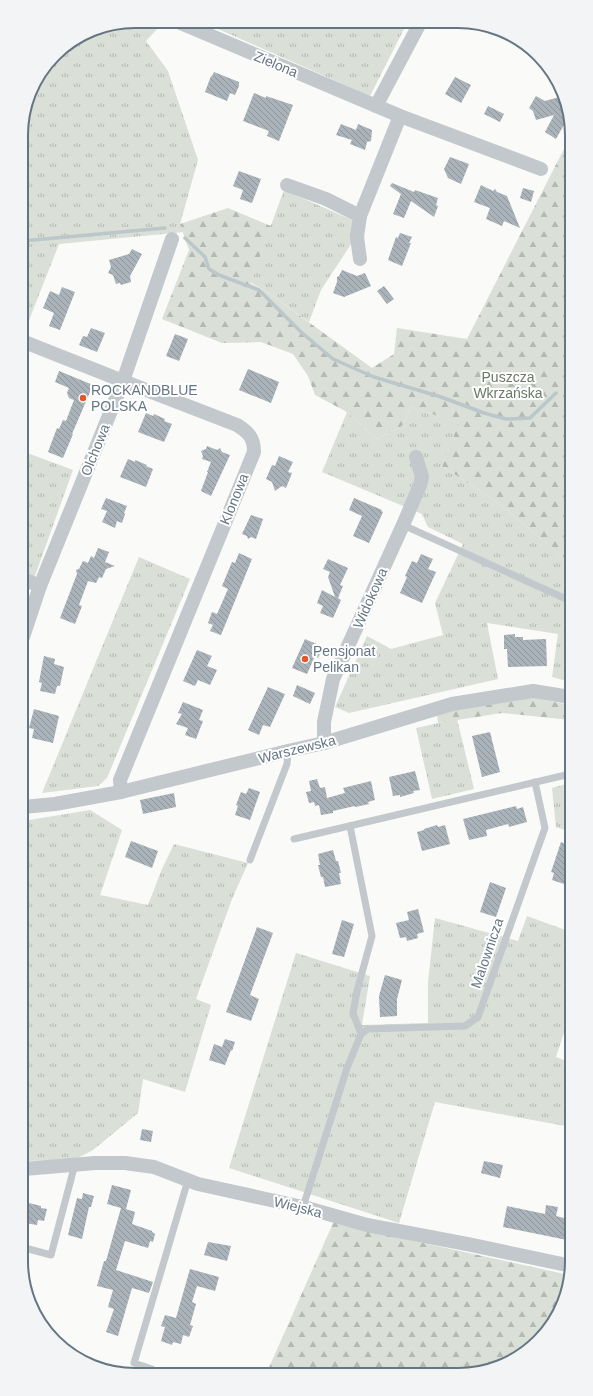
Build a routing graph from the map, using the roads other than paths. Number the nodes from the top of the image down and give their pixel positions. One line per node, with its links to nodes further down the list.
1 (192, 28): 3 (street, Zielona)
2 (417, 28): 3 (street)
3 (376, 106): 4 (street, Zielona)
4 (400, 116): 5 (street, Zielona); 7 (street)
5 (542, 170)
6 (287, 184): 7 (street)
7 (360, 216): 9 (street)
8 (172, 239): 11 (street, Olchowa)
9 (360, 259)
10 (28, 343): 11 (street, Klonowa)
11 (123, 381): 15 (street, Olchowa); 23 (street, Klonowa)
12 (416, 457): 13 (street, Widokowa)
13 (403, 525): 16 (lane); 19 (street, Widokowa)
14 (28, 581): 15 (street)
15 (40, 586): 17 (street, Olchowa)
16 (564, 598)
17 (28, 622)
18 (565, 696): 19 (street, Warszewska)
19 (324, 743): 20 (street, Warszewska)
20 (288, 751): 23 (street, Warszewska); 27 (lane)
21 (565, 775): 22 (lane)
22 (535, 782): 25 (lane); 28 (lane, Malownicza)
23 (121, 792): 24 (street, Warszewska)
24 (28, 806)
25 (350, 826): 26 (lane); 28 (lane)
26 (294, 839)
27 (250, 860)
28 (361, 1034): 32 (lane)
29 (75, 1164): 30 (street, Wiejska); 31 (street, Wiejska); 33 (lane)
30 (28, 1170)
31 (188, 1180): 32 (street, Wiejska); 35 (lane)
32 (303, 1208): 34 (street, Wiejska)
33 (28, 1249)
34 (565, 1265)
35 (149, 1368)

